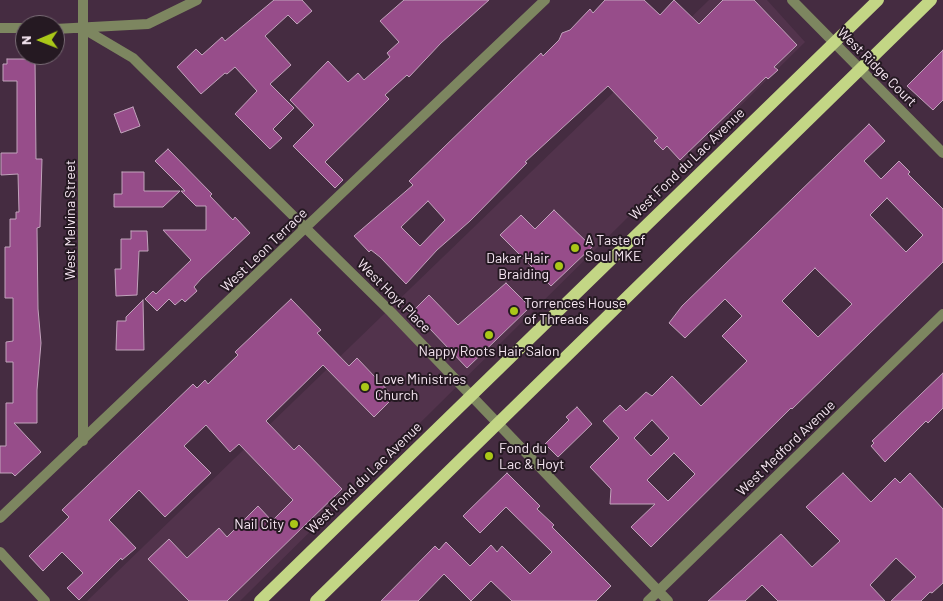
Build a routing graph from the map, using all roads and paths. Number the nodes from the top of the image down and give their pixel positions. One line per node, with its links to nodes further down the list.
1 (83, 0): 10 (street, West Melvina Street)
2 (196, 0): 10 (street)
3 (545, 0): 14 (street, West Leon Terrace)
4 (792, 0): 11 (street, West Ridge Court)
5 (878, 0): 11 (main road, West Fond du Lac Avenue)
6 (931, 0): 12 (main road)
7 (0, 28): 8 (street)
8 (15, 28)
9 (65, 29): 10 (street)
10 (84, 29): 14 (street, West Hoyt Place); 18 (street, West Melvina Street)
11 (833, 43): 12 (street, West Ridge Court); 16 (main road, West Fond du Lac Avenue)
12 (861, 70): 13 (street, West Ridge Court); 17 (main road)
13 (943, 153)
14 (306, 229): 16 (street, West Hoyt Place); 18 (street, West Leon Terrace)
15 (943, 314): 21 (street, West Medford Avenue)
16 (470, 395): 17 (street, West Hoyt Place); 23 (main road, West Fond du Lac Avenue)
17 (500, 424): 21 (street, West Hoyt Place); 24 (main road)
18 (83, 441): 19 (street, West Leon Terrace)
19 (0, 518)
20 (0, 552): 22 (street)
21 (658, 591): 25 (street, West Medford Avenue); 26 (street, West Hoyt Place)
22 (45, 601)
23 (260, 601)
24 (316, 601)
25 (648, 601)
26 (668, 601)

